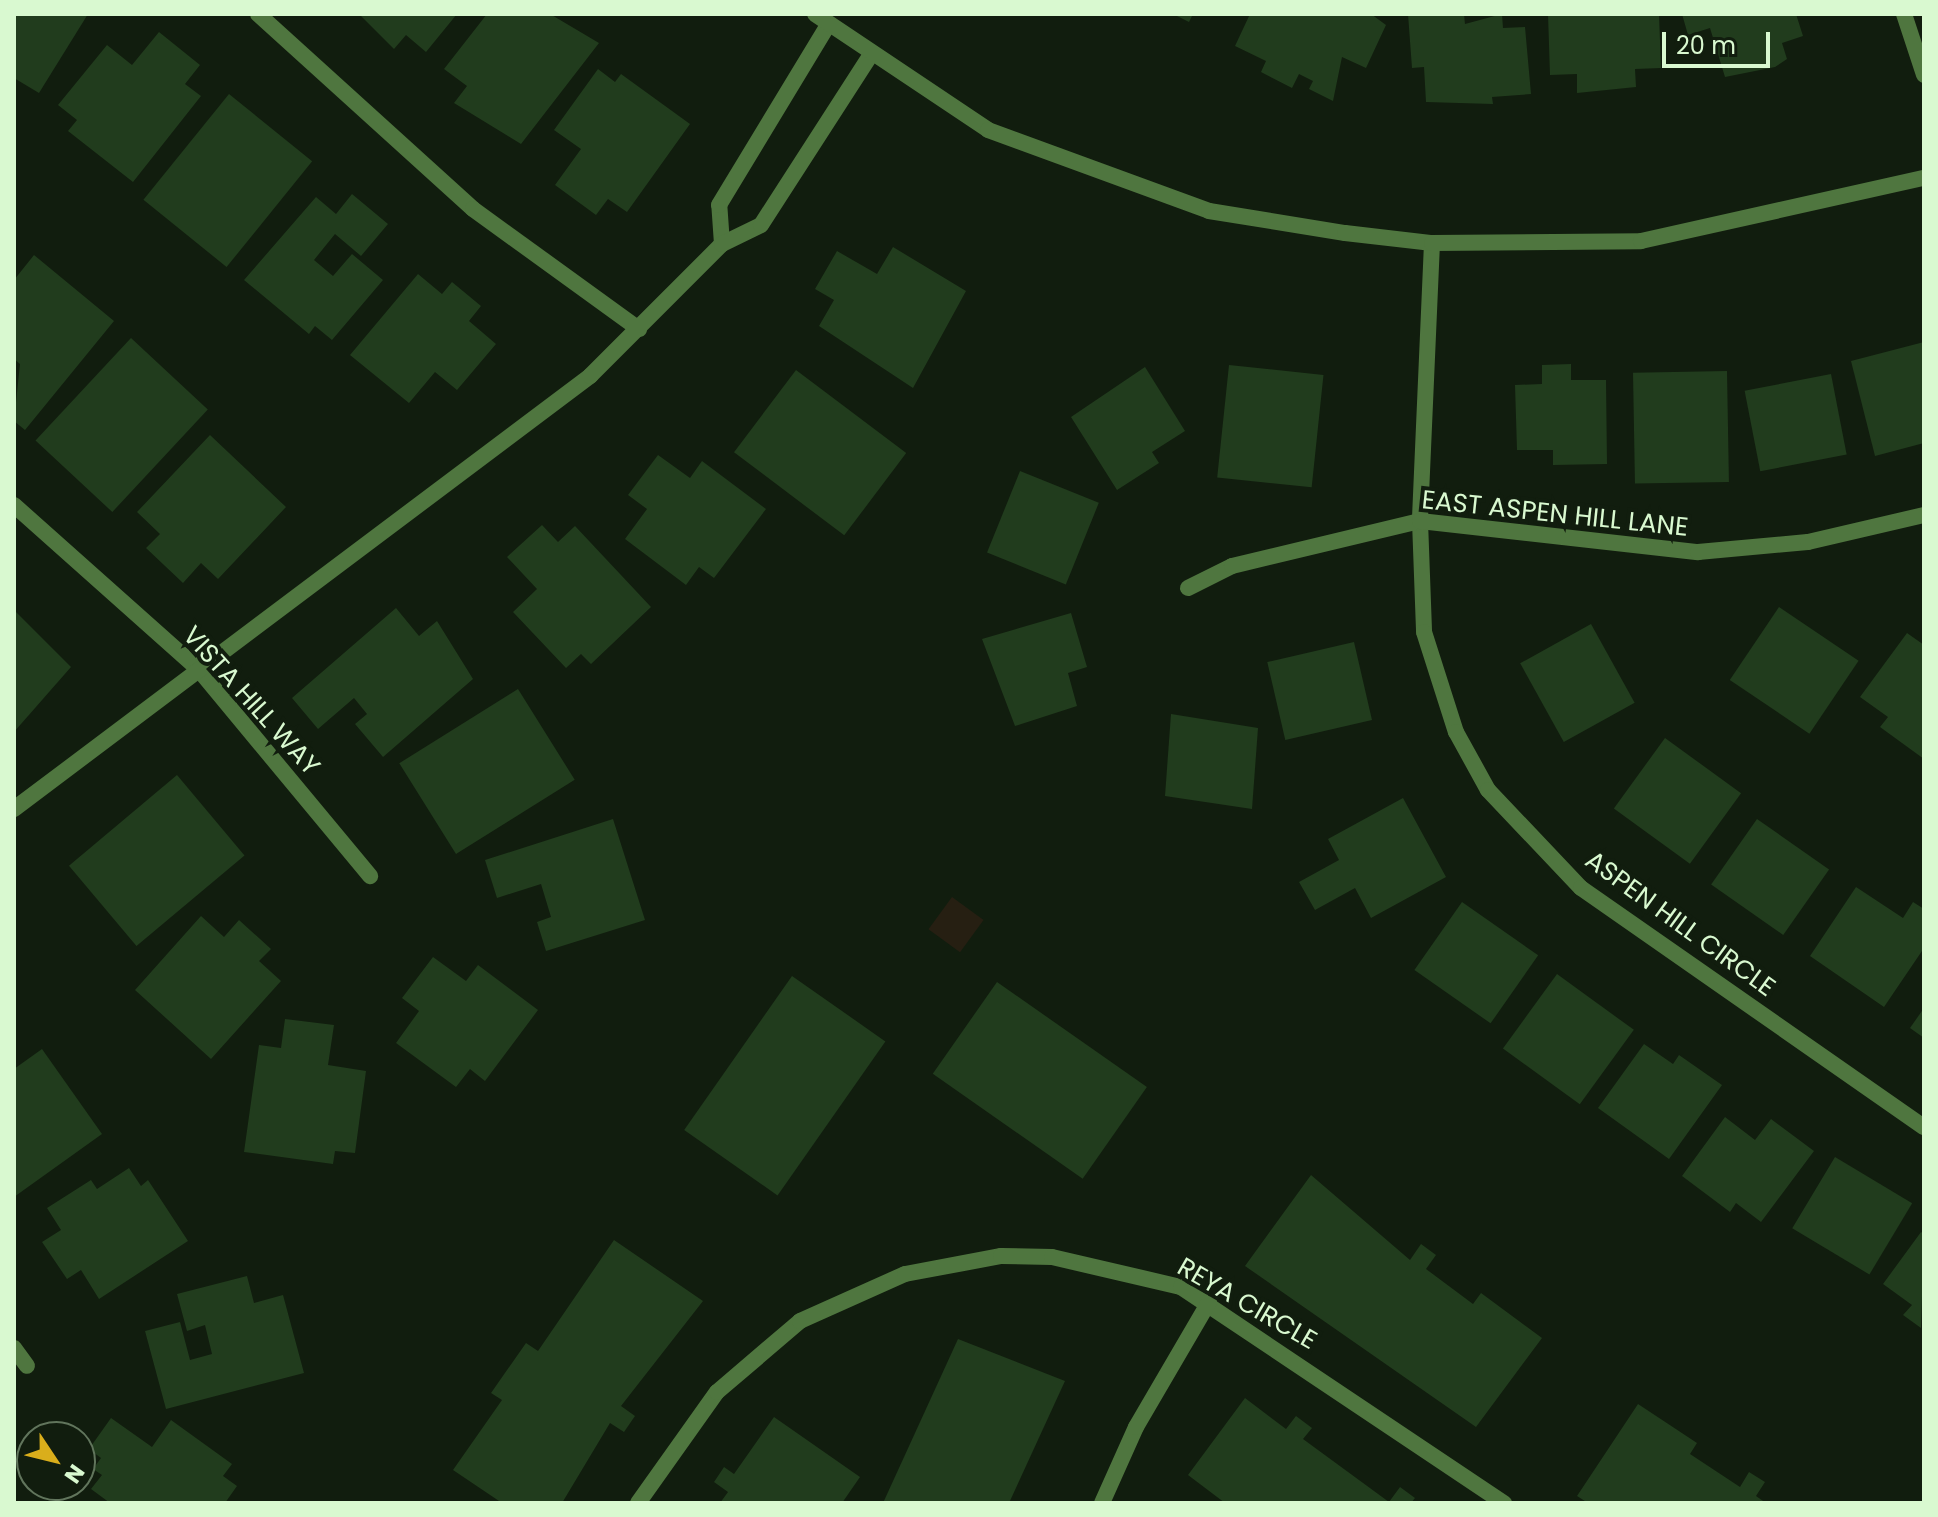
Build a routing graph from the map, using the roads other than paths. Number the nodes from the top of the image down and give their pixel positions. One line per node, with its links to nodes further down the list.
1 (258, 14): 9 (street)
2 (1904, 14): 5 (street)
3 (821, 20): 4 (street); 8 (street)
4 (870, 56): 7 (street); 8 (street)
5 (1924, 75)
6 (1924, 178): 7 (street)
7 (1432, 243): 12 (street, ASPEN HILL CIRCLE)
8 (722, 244): 9 (street)
9 (639, 329): 14 (street)
10 (14, 505): 14 (street, VISTA HILL WAY)
11 (1924, 515): 12 (street, EAST ASPEN HILL LANE)
12 (1420, 521): 13 (street, EAST ASPEN HILL LANE); 17 (street, ASPEN HILL CIRCLE)
13 (1188, 588)
14 (199, 670): 15 (street); 16 (street, VISTA HILL WAY)
15 (14, 809)
16 (370, 876)
17 (1924, 1127)
18 (1209, 1302): 21 (street, REYA CIRCLE); 22 (street); 23 (street, REYA CIRCLE)
19 (14, 1348): 20 (street)
20 (27, 1366)
21 (638, 1503)
22 (1102, 1503)
23 (1504, 1503)

